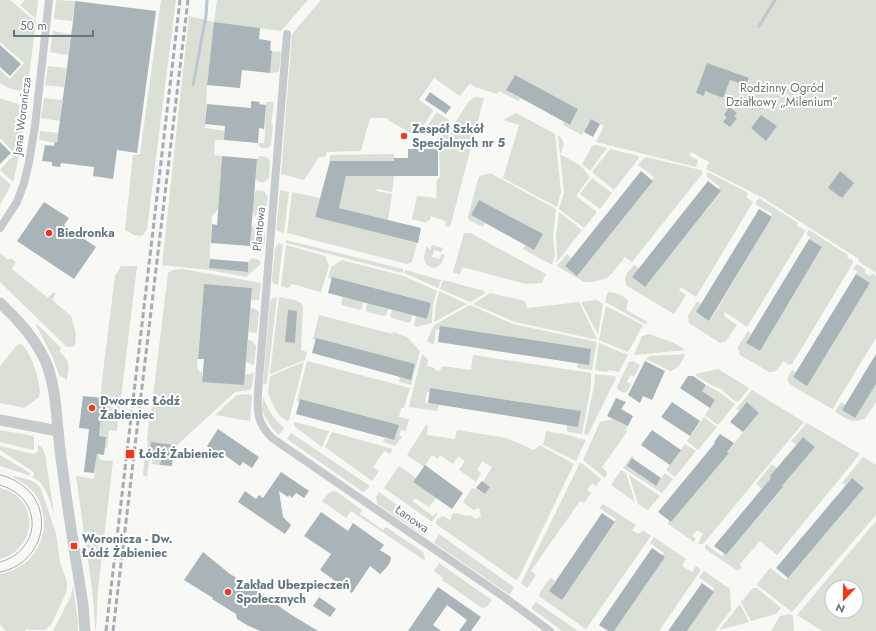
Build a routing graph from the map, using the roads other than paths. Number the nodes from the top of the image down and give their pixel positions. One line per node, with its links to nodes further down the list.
1 (49, 0): 3 (street, Jana Woronicza)
2 (287, 34): 6 (street, Plantowa)
3 (0, 228)
4 (0, 303): 7 (street)
5 (0, 420): 7 (street)
6 (262, 425): 9 (street, Łanowa)
7 (58, 431): 8 (street)
8 (85, 631)
9 (550, 631)

